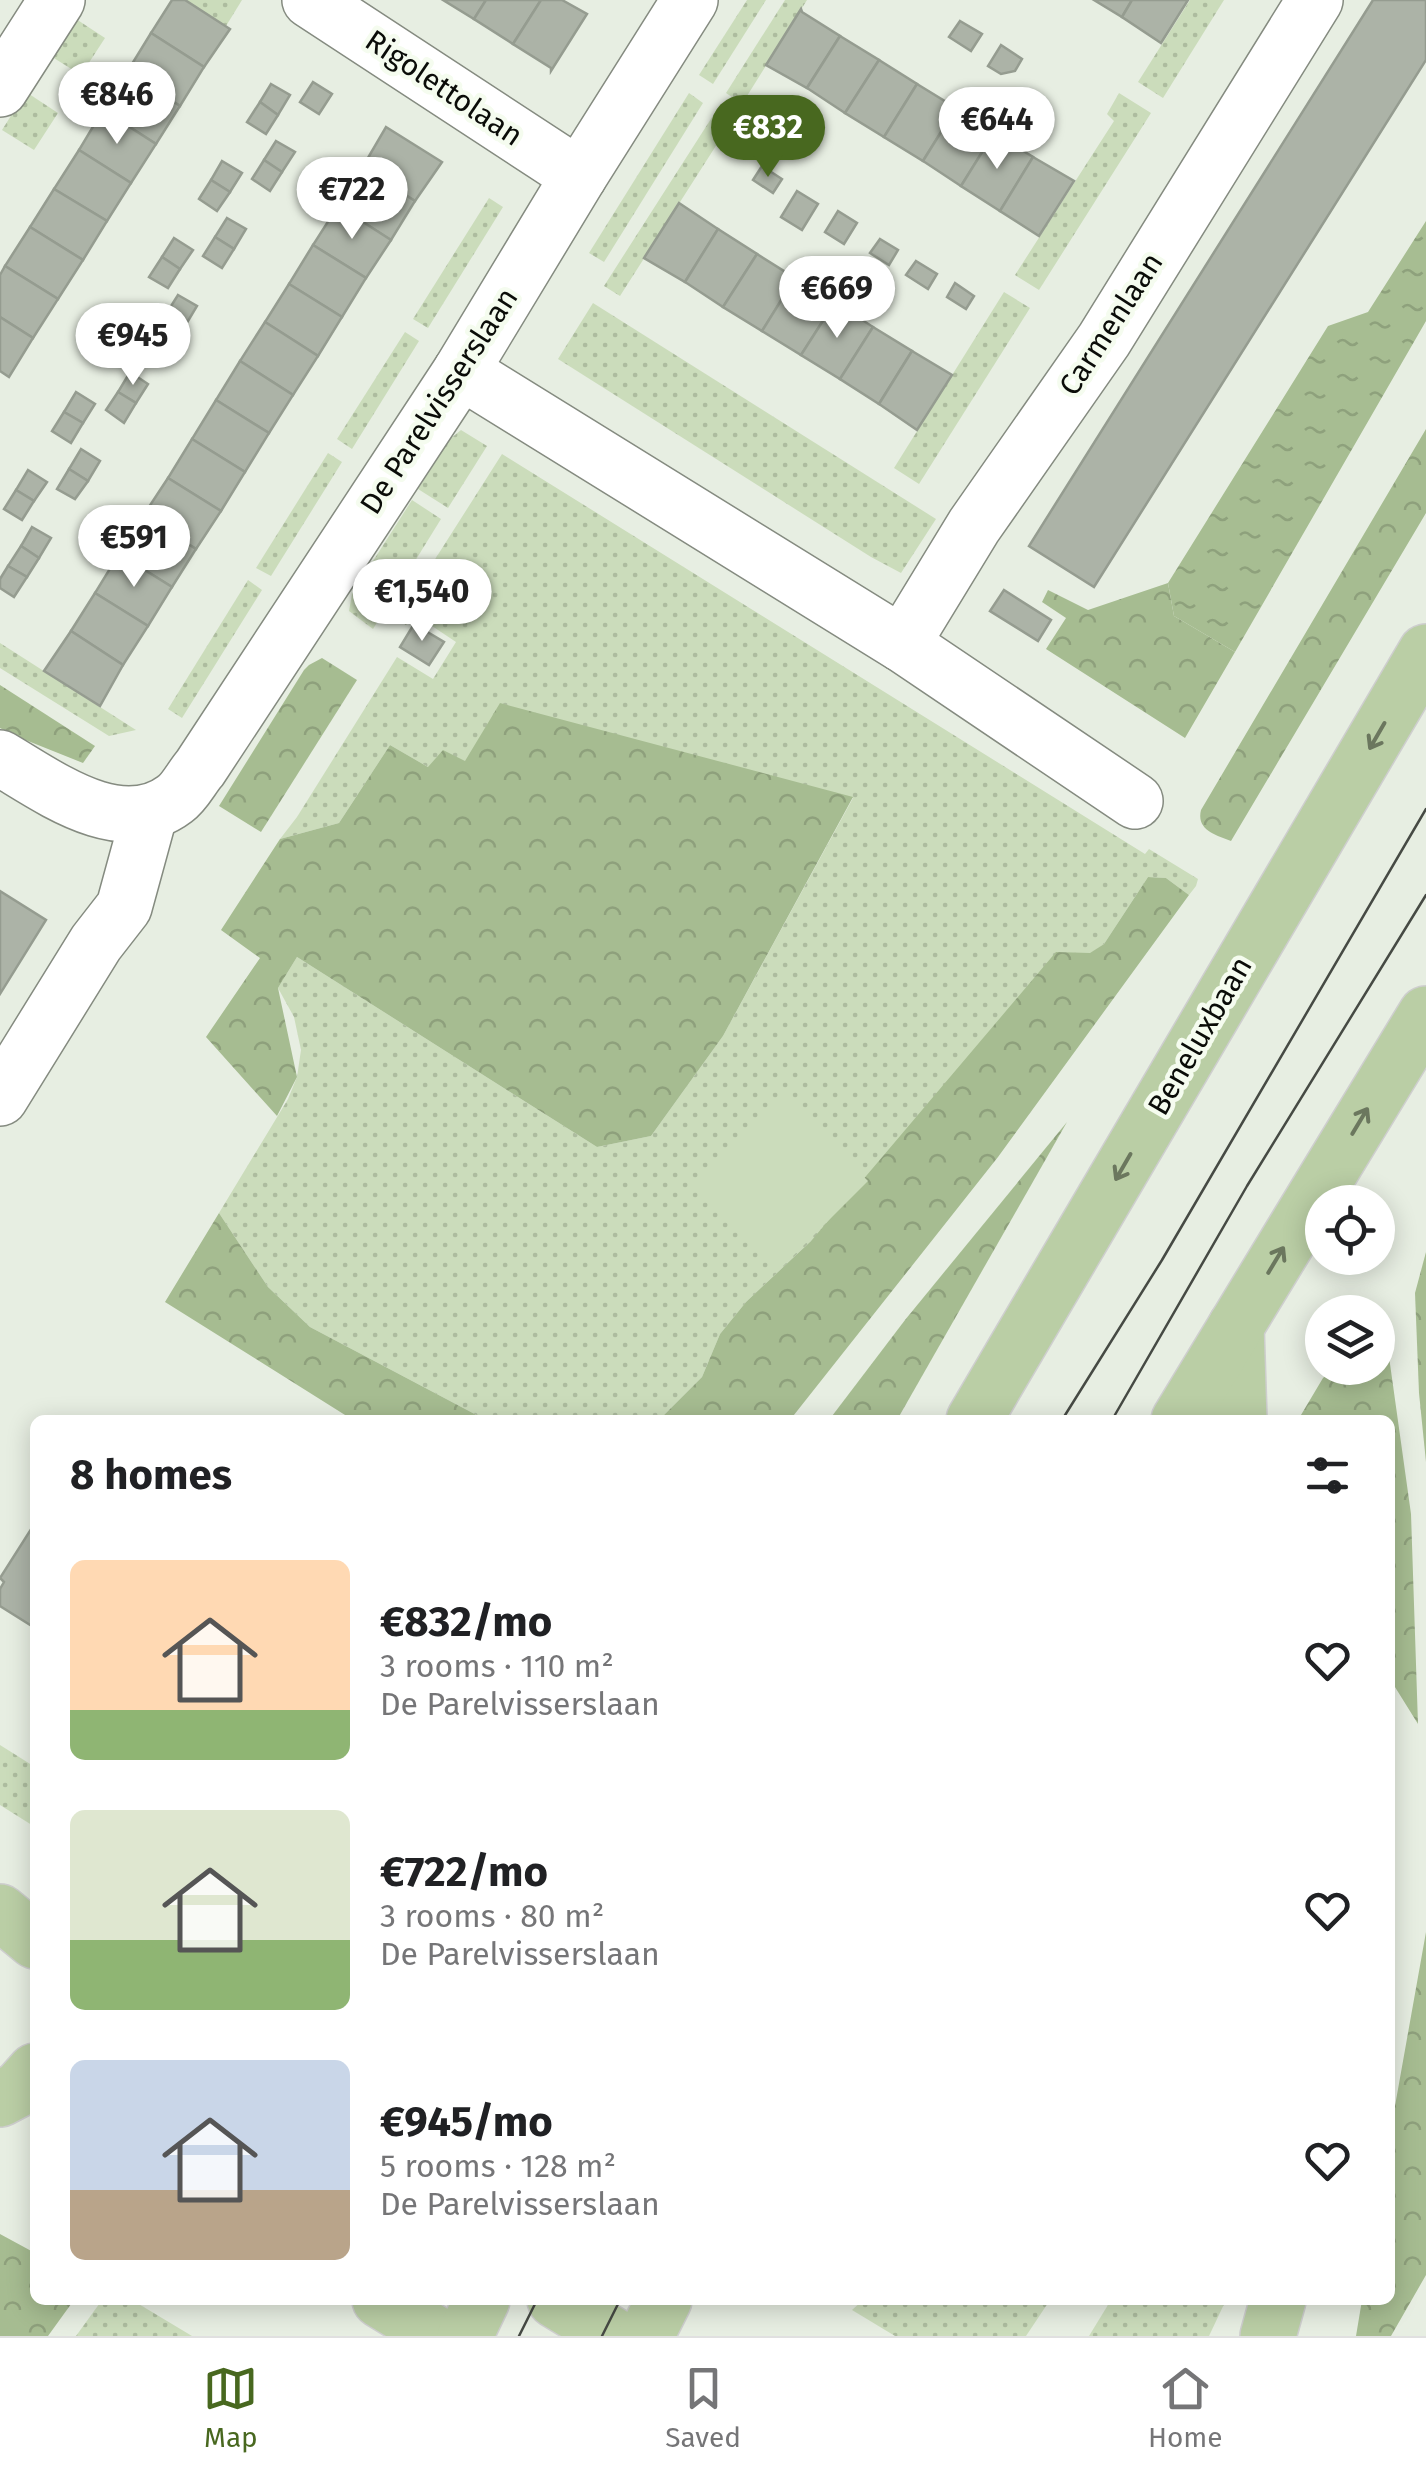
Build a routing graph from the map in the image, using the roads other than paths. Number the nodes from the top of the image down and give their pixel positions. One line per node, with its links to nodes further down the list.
1 (57, 0): 5 (street)
2 (310, 0): 6 (street, Rigolettolaan)
3 (690, 0): 6 (street, De Parelvisserslaan)
4 (1315, 0): 8 (street, Carmenlaan)
5 (0, 89)
6 (579, 176): 7 (street, De Parelvisserslaan)
7 (461, 371): 8 (street); 12 (street, De Parelvisserslaan)
8 (902, 644): 11 (street)
9 (1426, 652): 16 (main road, Beneluxbaan, one-way to 16)
10 (0, 758): 12 (street)
11 (1135, 801)
12 (150, 812): 14 (street)
13 (1426, 1014): 15 (main road, one-way to 13)
14 (0, 1098)
15 (1236, 1326): 17 (main road); 18 (main road)
16 (977, 1415)
17 (1183, 1415)
18 (1238, 1415)
19 (0, 1912): 20 (main road)
20 (30, 1937)
21 (388, 2305): 26 (main road)
22 (480, 2305): 27 (main road)
23 (564, 2305): 28 (main road)
24 (662, 2305): 29 (main road)
25 (1277, 2305): 30 (main road)
26 (439, 2336)
27 (464, 2336)
28 (614, 2336)
29 (646, 2336)
30 (1268, 2336)

